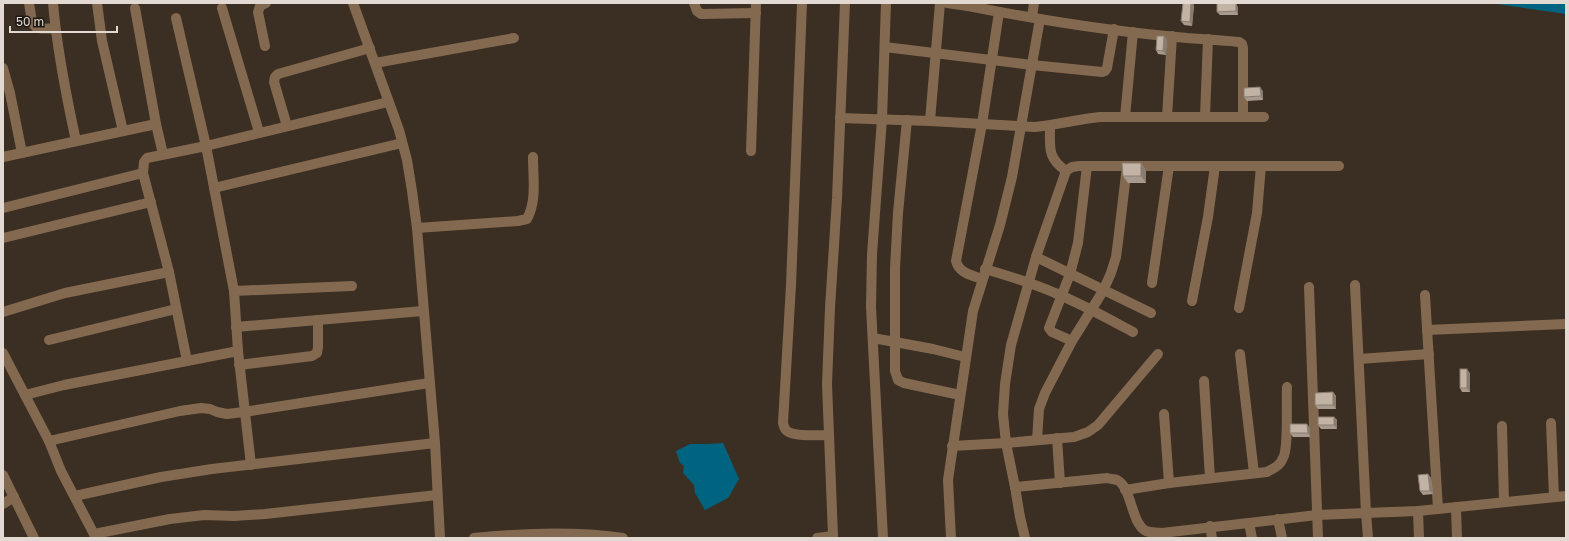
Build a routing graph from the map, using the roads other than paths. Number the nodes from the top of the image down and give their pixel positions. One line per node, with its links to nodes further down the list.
1 (29, 3): 22 (street)
2 (53, 3): 22 (street)
3 (97, 3): 51 (street)
4 (266, 3): 28 (street)
5 (353, 3): 30 (street)
6 (694, 3): 19 (street)
7 (718, 3): 19 (street)
8 (802, 3): 122 (street)
9 (845, 3): 42 (street)
10 (886, 3): 29 (street)
11 (940, 3): 31 (street)
12 (947, 3): 14 (street)
13 (1034, 3): 21 (street)
14 (968, 5): 18 (street)
15 (135, 8): 46 (street)
16 (222, 8): 52 (street)
17 (756, 8): 19 (street); 56 (street)
18 (999, 12): 21 (street); 32 (street)
19 (718, 14)
20 (176, 18): 55 (street)
21 (1036, 18): 23 (street); 34 (street)
22 (55, 28): 53 (street)
23 (1114, 29): 24 (street); 34 (street)
24 (1133, 32): 25 (street); 38 (street)
25 (1172, 36): 27 (street); 39 (street)
26 (514, 38): 33 (street)
27 (1208, 39): 37 (street); 40 (street)
28 (265, 46)
29 (885, 47): 31 (street); 43 (street)
30 (370, 48): 33 (street); 48 (street)
31 (936, 54): 32 (street); 45 (street)
32 (992, 60): 34 (street); 47 (street)
33 (375, 63): 36 (street)
34 (1032, 65): 50 (street)
35 (3, 68): 57 (street)
36 (388, 102): 48 (street); 54 (street)
37 (1205, 116): 39 (street); 40 (street)
38 (1124, 117): 39 (street); 49 (street)
39 (1167, 117)
40 (1243, 117): 41 (street)
41 (1264, 117)
42 (840, 118): 43 (street); 122 (street)
43 (882, 119): 44 (street); 100 (street)
44 (908, 120): 45 (street); 103 (street)
45 (930, 121): 47 (street)
46 (156, 124): 51 (street); 58 (street)
47 (982, 124): 50 (street); 78 (street)
48 (287, 126): 52 (street)
49 (1050, 126): 50 (street); 67 (street)
50 (1021, 127): 75 (street)
51 (122, 131): 53 (street)
52 (259, 132): 55 (street)
53 (76, 141): 57 (street)
54 (402, 143): 69 (street); 72 (street)
55 (206, 146): 58 (street); 69 (street)
56 (751, 151)
57 (22, 153): 59 (street)
58 (162, 154): 68 (street)
59 (3, 157)
60 (533, 158): 72 (street)
61 (1087, 166): 62 (street); 67 (street); 77 (street)
62 (1127, 166): 63 (street); 85 (street)
63 (1169, 166): 64 (street); 80 (street)
64 (1215, 166): 65 (street); 88 (street)
65 (1261, 166): 66 (street); 89 (street)
66 (1339, 166)
67 (1066, 171): 74 (street)
68 (143, 174): 70 (street); 71 (street)
69 (214, 188): 84 (street)
70 (150, 202): 73 (street); 76 (street)
71 (3, 208)
72 (417, 228): 92 (street)
73 (3, 238)
74 (1036, 258): 77 (street); 79 (street)
75 (985, 269): 78 (street); 79 (street)
76 (169, 272): 90 (street); 93 (street)
77 (1070, 274): 85 (street); 86 (street)
78 (982, 279): 109 (street)
79 (1028, 282): 86 (street); 127 (street)
80 (1152, 283)
81 (1355, 285): 110 (street)
82 (352, 286): 84 (street)
83 (1309, 287): 148 (street)
84 (234, 291): 97 (street)
85 (1104, 291): 91 (street); 94 (street)
86 (1062, 295): 91 (street); 102 (street)
87 (1425, 295): 98 (street)
88 (1192, 301)
89 (1239, 308)
90 (176, 309): 101 (street); 111 (street)
91 (1092, 310): 99 (street); 102 (street)
92 (423, 311): 95 (street); 114 (street)
93 (3, 312)
94 (1151, 313)
95 (318, 320): 97 (street); 112 (street)
96 (1566, 324): 98 (street)
97 (236, 328): 104 (street)
98 (1427, 330): 108 (street)
99 (1133, 332)
100 (873, 338): 103 (street); 160 (street)
101 (49, 340)
102 (1072, 341): 124 (street)
103 (895, 342): 109 (street); 117 (street)
104 (238, 351): 111 (street); 112 (street)
105 (3, 353): 116 (street)
106 (1158, 354): 123 (street)
107 (1240, 354): 130 (street)
108 (1428, 354): 110 (street); 145 (street)
109 (965, 357): 117 (street)
110 (1359, 359): 147 (street)
111 (187, 361): 116 (street)
112 (239, 365): 118 (street)
113 (1204, 381): 132 (street)
114 (429, 383): 118 (street); 126 (street)
115 (1287, 387): 130 (street)
116 (25, 395): 125 (street)
117 (960, 395): 128 (street)
118 (244, 412): 125 (street); 129 (street)
119 (1164, 414): 134 (street)
120 (1552, 423): 141 (street)
121 (1502, 426): 142 (street)
122 (829, 435): 155 (street)
123 (1057, 438): 124 (street); 133 (street)
124 (1037, 440): 127 (street)
125 (49, 441): 138 (street)
126 (435, 443): 129 (street); 137 (street)
127 (1006, 443): 128 (street); 135 (street)
128 (952, 446): 161 (street)
129 (251, 466): 138 (street)
130 (1254, 473): 132 (street)
131 (3, 475): 140 (street)
132 (1210, 478): 134 (street)
133 (1060, 483): 135 (street); 136 (street)
134 (1168, 483): 136 (street)
135 (1015, 487): 162 (street)
136 (1125, 490): 152 (street)
137 (437, 495): 153 (street); 156 (street)
138 (75, 496): 153 (street)
139 (1566, 496): 141 (street)
140 (14, 497): 143 (street); 154 (street)
141 (1554, 497): 142 (street)
142 (1504, 502): 144 (street)
143 (3, 504)
144 (1456, 507): 145 (street); 169 (street)
145 (1438, 509): 146 (street)
146 (1418, 511): 147 (street); 168 (street)
147 (1366, 513): 148 (street); 167 (street)
148 (1317, 515): 149 (street); 166 (street)
149 (1278, 519): 150 (street); 165 (street)
150 (1249, 523): 151 (street); 164 (street)
151 (1210, 526): 152 (street); 163 (street)
152 (1162, 535)
153 (95, 536)
154 (31, 537)
155 (833, 537): 159 (street)
156 (440, 538)
157 (474, 538): 158 (street)
158 (623, 538)
159 (817, 538)
160 (883, 538)
161 (951, 538)
162 (1025, 538)
163 (1212, 538)
164 (1252, 538)
165 (1282, 538)
166 (1318, 538)
167 (1368, 538)
168 (1419, 538)
169 (1457, 538)

